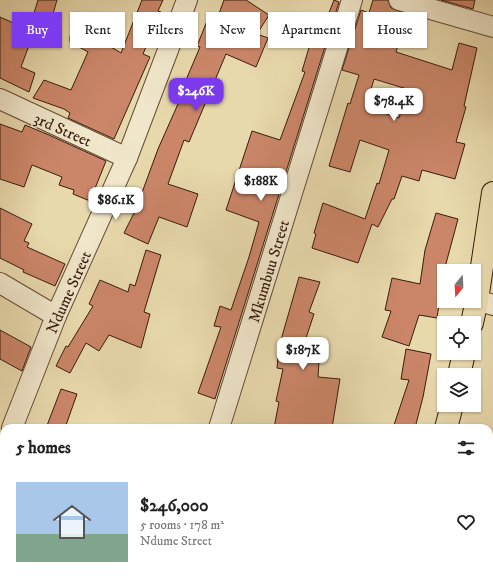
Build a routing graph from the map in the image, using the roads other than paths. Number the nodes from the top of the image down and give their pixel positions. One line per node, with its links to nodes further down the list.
1 (187, 0): 6 (street, Ndume Street)
2 (352, 0): 14 (street, Mkumbuu Street)
3 (399, 0): 4 (street)
4 (493, 27)
5 (0, 99): 6 (street, 3rd Street)
6 (127, 158): 10 (street, Ndume Street)
7 (493, 193): 9 (highway)
8 (0, 283): 10 (street)
9 (485, 302): 11 (highway)
10 (56, 316): 13 (street, Ndume Street)
11 (476, 316)
12 (450, 412): 15 (highway)
13 (14, 424)
14 (220, 424)
15 (447, 424)

